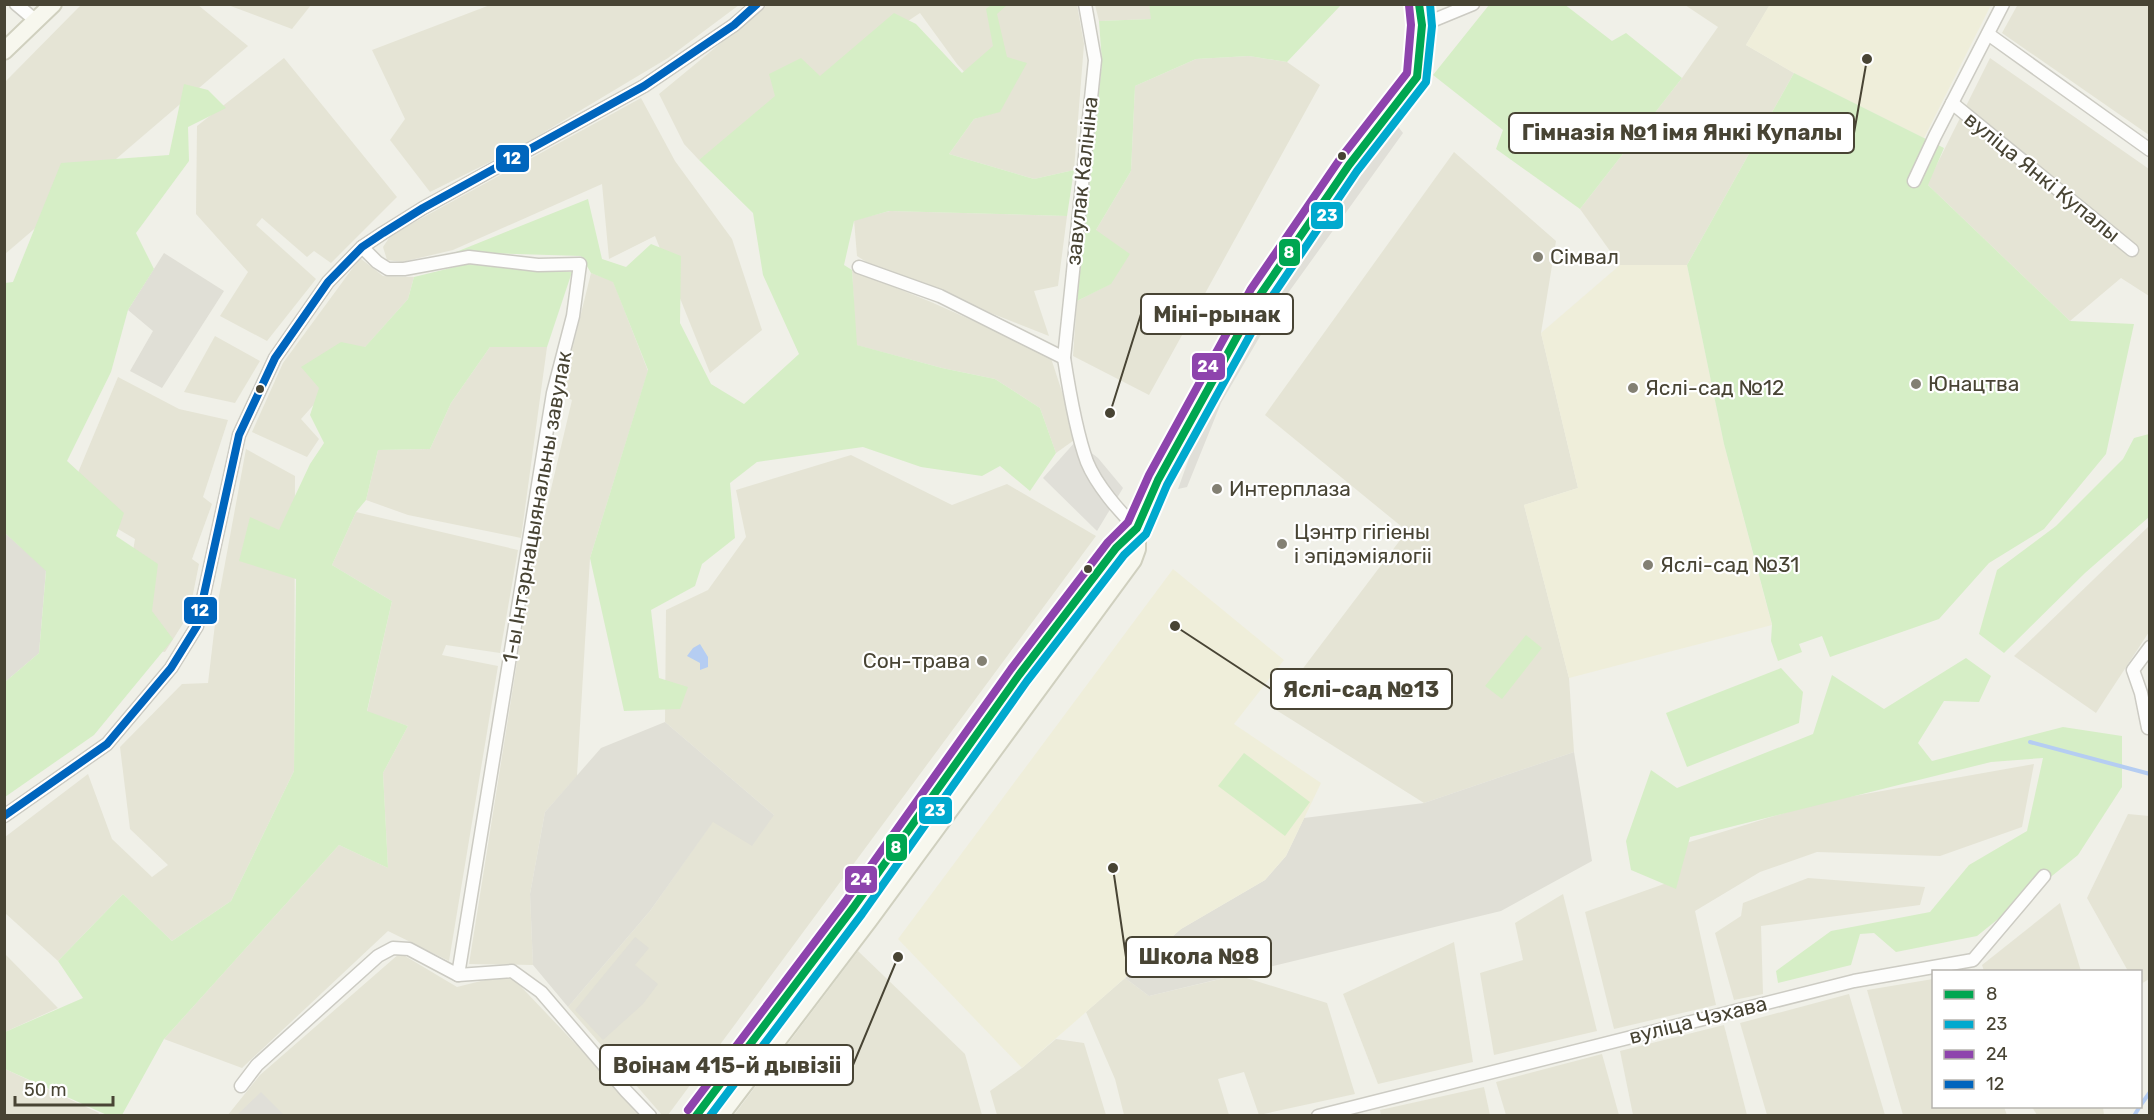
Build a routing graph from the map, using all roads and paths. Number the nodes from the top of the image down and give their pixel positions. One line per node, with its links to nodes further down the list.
1 (16, 4): 8 (street)
2 (53, 4): 8 (main road)
3 (758, 4): 15 (street)
4 (1085, 4): 18 (street, завулак Калініна)
5 (1419, 4): 9 (main road)
6 (1473, 4): 9 (street)
7 (2003, 4): 10 (street)
8 (36, 20): 11 (main road)
9 (1422, 26): 19 (main road)
10 (1988, 34): 12 (street); 13 (street)
11 (4, 51)
12 (1952, 103): 14 (street); 16 (street, вуліца Янкі Купалы)
13 (2150, 150)
14 (1914, 181)
15 (362, 247): 22 (street); 26 (street, 1-ы Інтэрнацыянальны завулак)
16 (2132, 250)
17 (860, 267): 18 (street)
18 (1064, 358): 19 (street, завулак Калініна)
19 (1137, 528): 24 (main road); 25 (main road)
20 (2150, 647): 21 (street)
21 (2148, 728)
22 (4, 816)
23 (2044, 876): 31 (street, вуліца Чэхава)
24 (853, 908): 25 (main road); 29 (main road)
25 (869, 920): 30 (main road)
26 (458, 975): 27 (street); 28 (street)
27 (241, 1086)
28 (650, 1116)
29 (696, 1116)
30 (720, 1116)
31 (1318, 1116)

